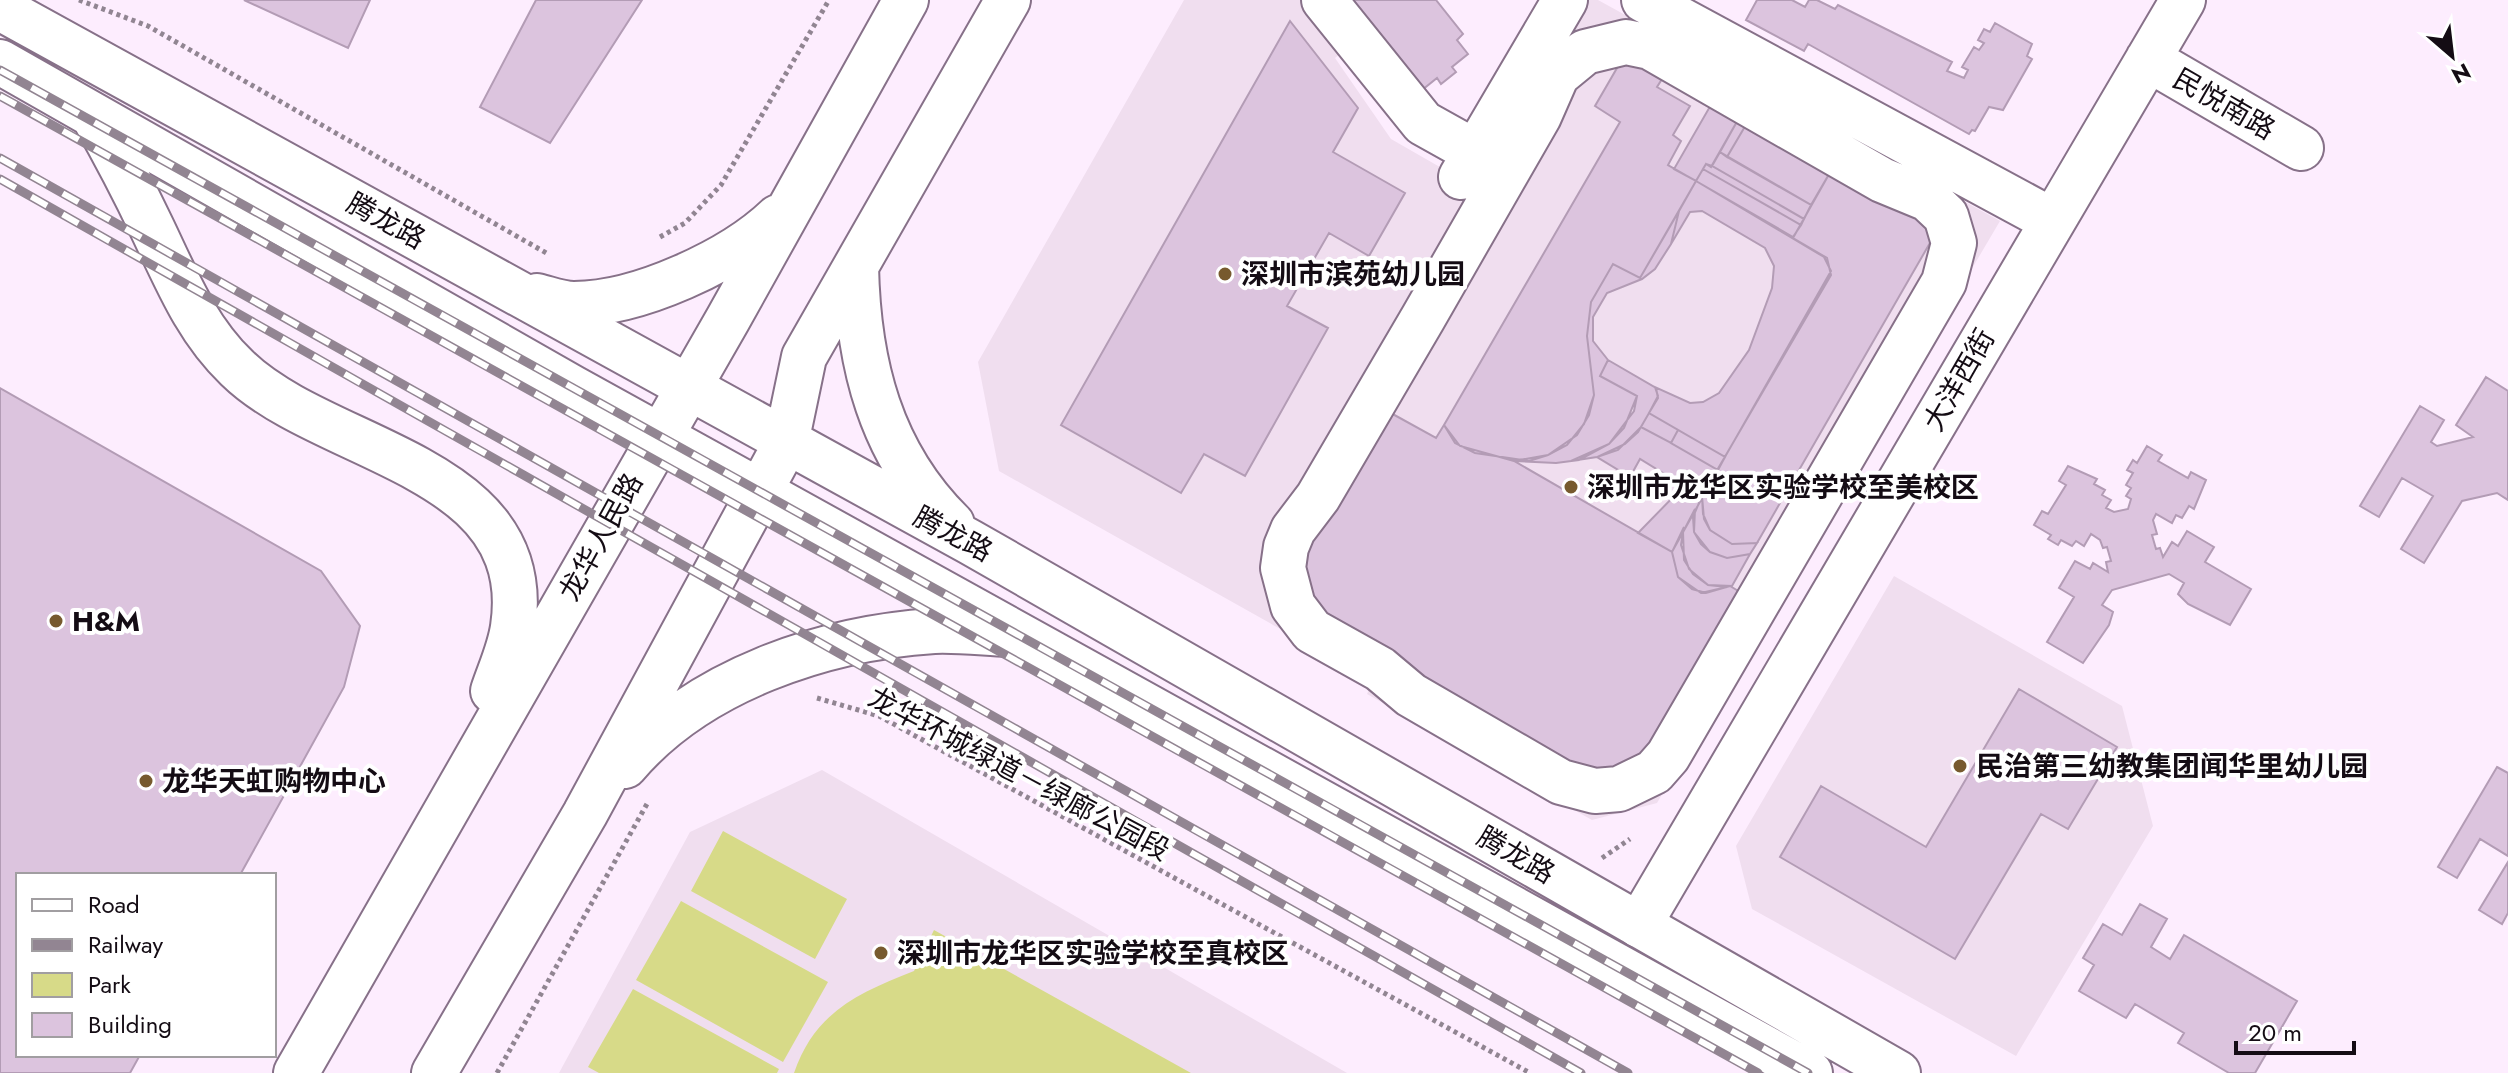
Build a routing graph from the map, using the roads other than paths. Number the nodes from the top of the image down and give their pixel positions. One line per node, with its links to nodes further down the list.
1 (906, 0): 12 (main road, 龙华人民路)
2 (1008, 0): 14 (main road)
3 (1324, 0): 4 (main road)
4 (1565, 0)
5 (1644, 0): 13 (main road)
6 (2183, 0): 8 (main road, 大洋西街)
7 (0, 8): 16 (main road, 腾龙路)
8 (2148, 59): 11 (main road, 民悦南路); 13 (main road, 大洋西街)
9 (0, 62): 10 (main road, 腾龙路)
10 (92, 113): 19 (main road, 腾龙路); 24 (main road)
11 (2301, 148)
12 (788, 206): 16 (main road); 18 (main road, 龙华人民路)
13 (2053, 221): 17 (main road, 大洋西街)
14 (856, 263): 20 (main road); 22 (main road)
15 (1950, 267): 15 (main road); 17 (main road)
16 (513, 291): 18 (main road, 腾龙路)
17 (2006, 299): 26 (main road, 大洋西街)
18 (686, 387): 19 (main road, 龙华人民路); 20 (main road, 腾龙路)
19 (659, 435): 21 (main road, 腾龙路); 24 (main road, 龙华人民路)
20 (786, 443): 21 (main road); 22 (main road, 腾龙路)
21 (760, 492): 23 (main road, 腾龙路); 25 (main road)
22 (970, 542): 26 (main road, 腾龙路)
23 (1017, 634): 25 (main road); 29 (main road, 腾龙路)
24 (467, 774): 27 (main road, 龙华人民路)
25 (585, 814): 28 (main road)
26 (1639, 925): 30 (main road, 腾龙路)
27 (296, 1073)
28 (434, 1073)
29 (1810, 1073)
30 (1898, 1073)

